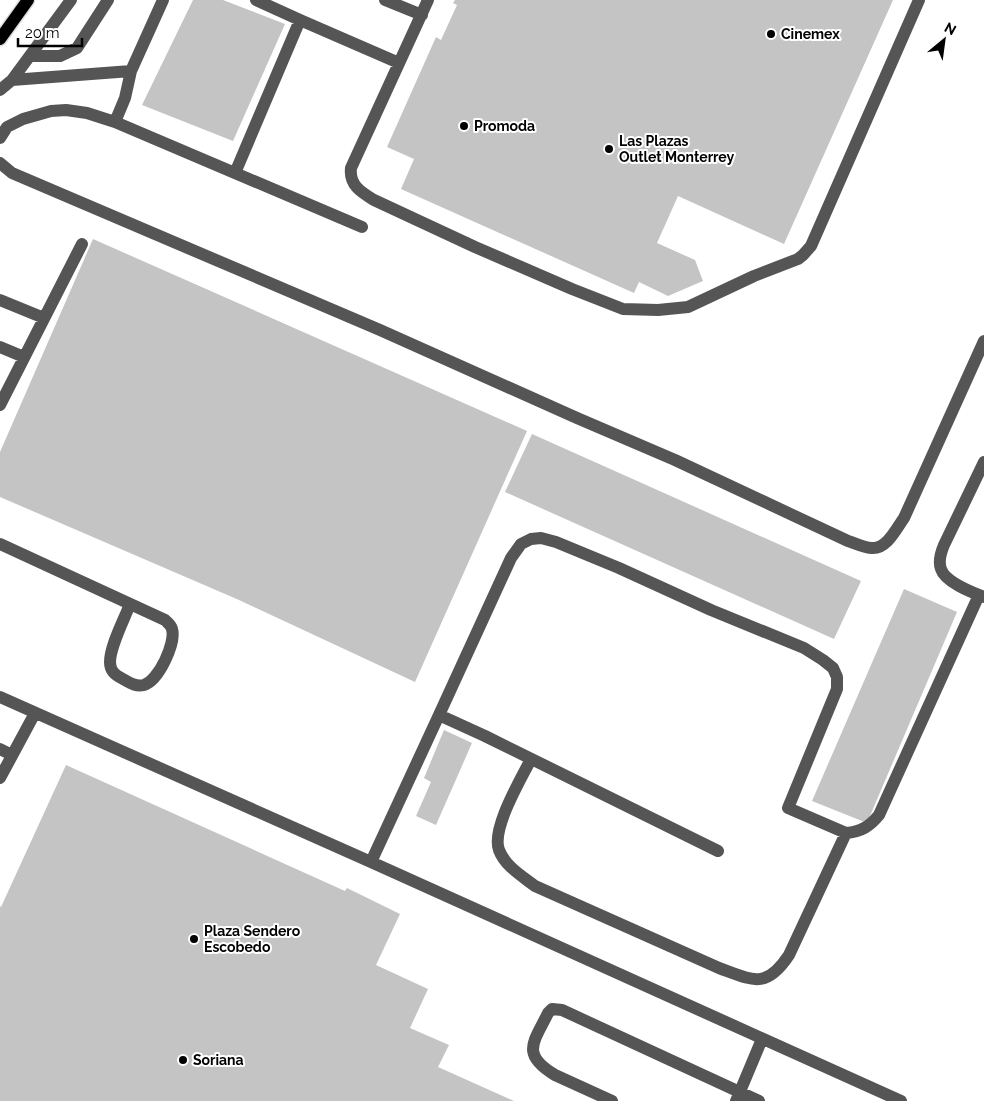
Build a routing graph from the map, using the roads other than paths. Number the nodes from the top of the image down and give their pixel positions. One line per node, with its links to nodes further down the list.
1 (28, 0): 11 (main road)
2 (71, 0): 12 (lane)
3 (108, 0): 12 (lane)
4 (164, 0): 14 (lane)
5 (256, 0): 10 (lane)
6 (385, 0): 9 (lane)
7 (428, 0): 9 (lane)
8 (919, 0): 13 (lane)
9 (422, 15): 13 (lane)
10 (300, 20): 13 (lane); 20 (lane)
11 (0, 39)
12 (30, 56): 15 (lane)
13 (399, 63)
14 (131, 71): 15 (lane); 17 (lane)
15 (12, 80): 16 (lane)
16 (0, 90)
17 (115, 122): 18 (lane); 20 (lane)
18 (0, 138)
19 (0, 163): 25 (lane)
20 (235, 173): 21 (lane)
21 (362, 226)
22 (82, 244): 24 (lane)
23 (0, 300): 24 (lane)
24 (44, 318): 27 (lane)
25 (984, 341)
26 (0, 347): 27 (lane)
27 (24, 357): 28 (lane)
28 (0, 405)
29 (984, 462): 31 (lane)
30 (0, 544): 32 (lane)
31 (982, 596): 40 (lane)
32 (130, 604): 32 (lane)
33 (0, 697): 34 (lane)
34 (35, 713): 37 (lane); 42 (lane)
35 (439, 715): 38 (lane); 40 (lane); 42 (lane)
36 (0, 749): 37 (lane)
37 (12, 755): 39 (lane)
38 (531, 759): 40 (lane); 41 (lane)
39 (0, 778)
40 (846, 833)
41 (718, 851)
42 (371, 862): 43 (lane)
43 (762, 1039): 44 (lane); 47 (lane)
44 (738, 1097): 45 (lane); 46 (lane)
45 (612, 1101)
46 (759, 1101)
47 (901, 1101)

